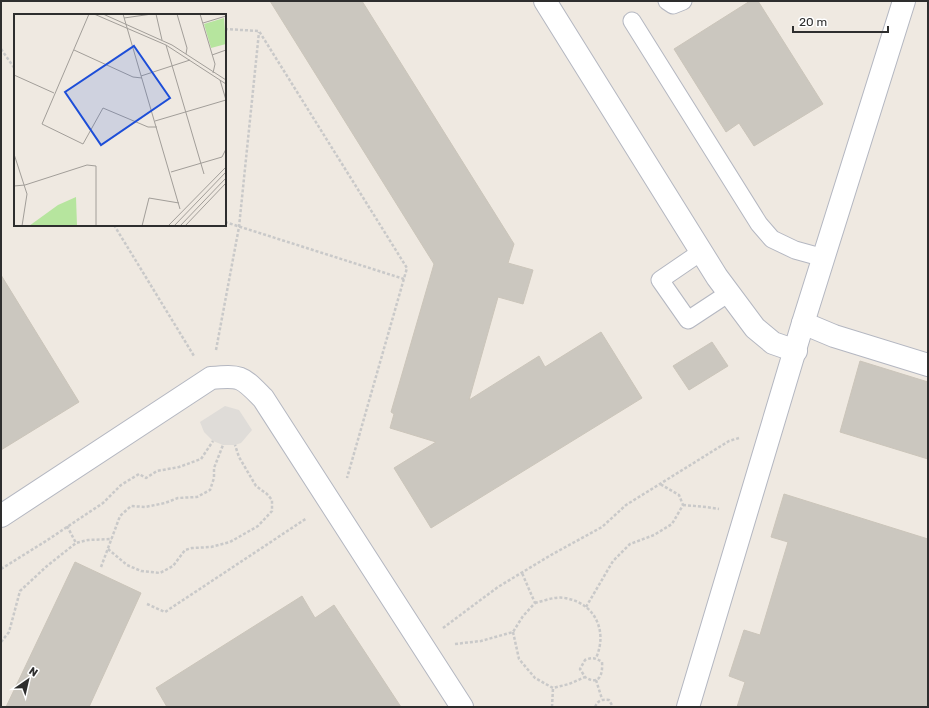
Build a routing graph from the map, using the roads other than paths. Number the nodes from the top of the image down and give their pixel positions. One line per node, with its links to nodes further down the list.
1 (545, 1): 6 (street)
2 (667, 1): 3 (lane)
3 (683, 1)
4 (904, 1): 7 (street)
5 (632, 21): 7 (lane)
6 (701, 252): 8 (street); 8 (lane)
7 (824, 258): 9 (street)
8 (729, 293): 10 (street)
9 (804, 323): 10 (street); 11 (street)
10 (796, 350): 14 (street)
11 (928, 365)
12 (1, 516): 13 (street)
13 (462, 707)
14 (688, 707)

